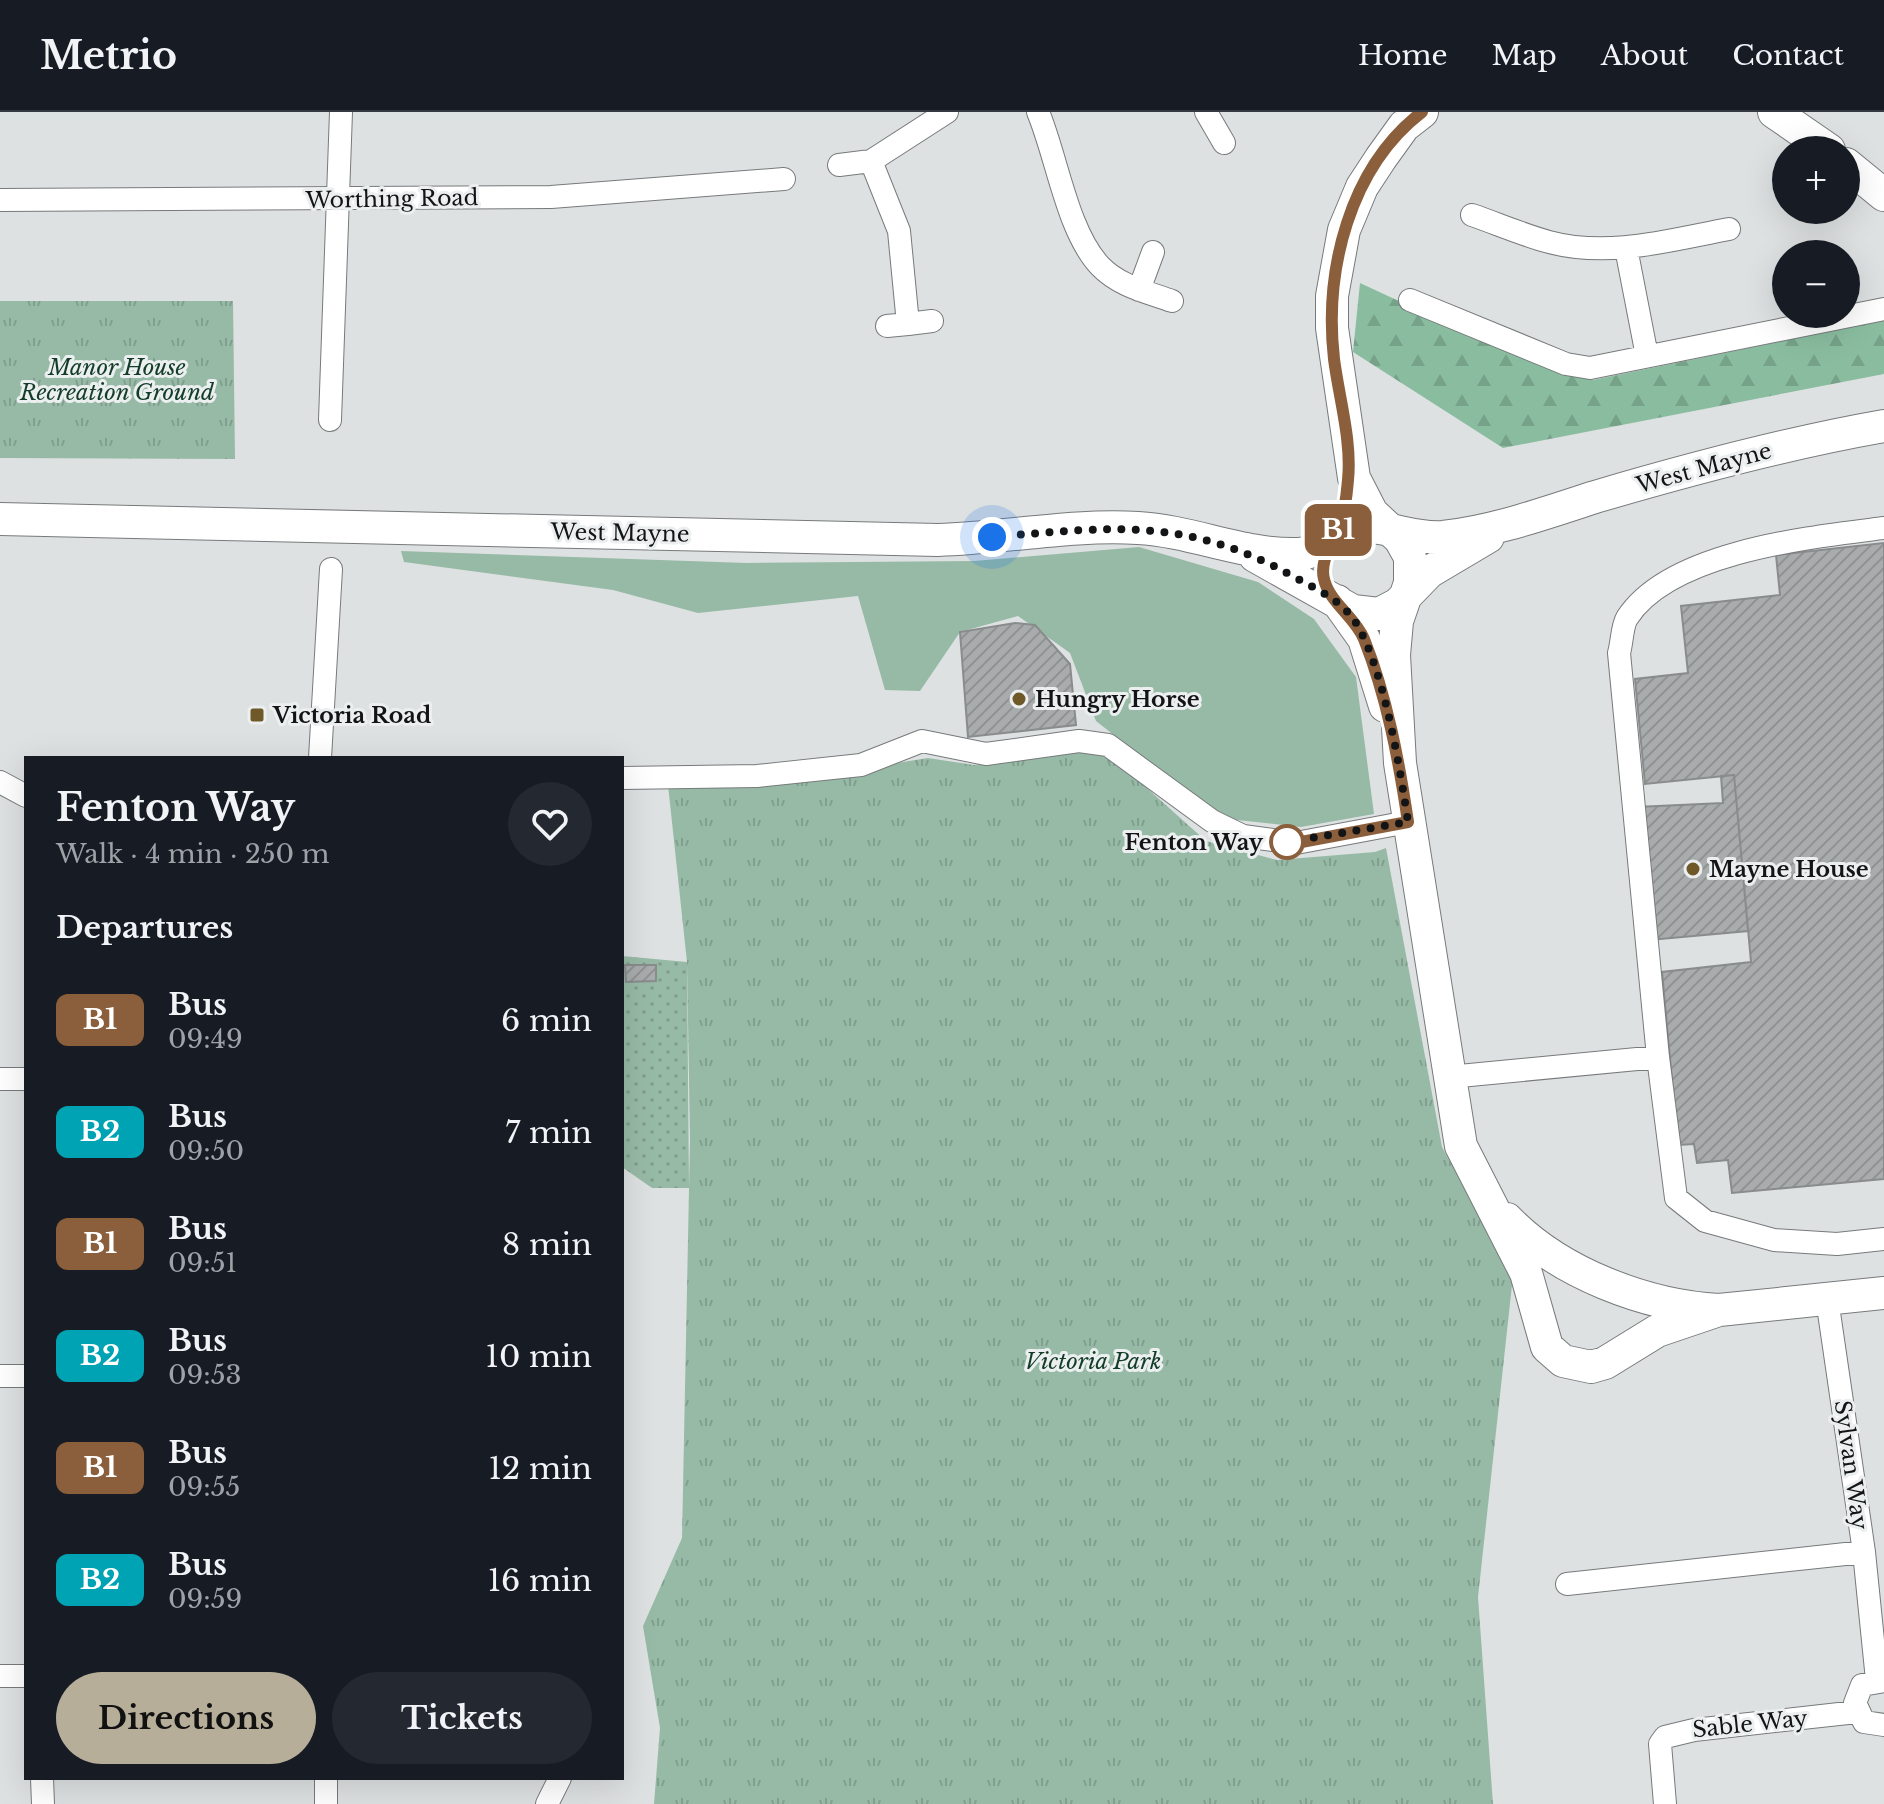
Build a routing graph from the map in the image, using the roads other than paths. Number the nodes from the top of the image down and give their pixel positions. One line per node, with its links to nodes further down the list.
1 (341, 112): 15 (street)
2 (947, 112): 9 (street)
3 (1038, 112): 20 (street)
4 (1206, 112): 8 (street)
5 (1774, 112): 7 (street)
6 (1405, 117): 28 (street)
7 (1809, 136)
8 (1224, 143)
9 (871, 161): 10 (street); 24 (street)
10 (839, 165)
11 (1860, 175): 13 (street)
12 (784, 179): 15 (street, Worthing Road)
13 (1884, 195)
14 (0, 200): 15 (street, Worthing Road)
15 (336, 201): 26 (street)
16 (1472, 215): 18 (street)
17 (1729, 229): 18 (street)
18 (1626, 248): 25 (street)
19 (1153, 252): 20 (street)
20 (1139, 290): 22 (street)
21 (1410, 300): 25 (street)
22 (1172, 301)
23 (1884, 309): 25 (street)
24 (932, 321)
25 (1647, 356)
26 (330, 420)
27 (1884, 426): 30 (street, West Mayne)
28 (1349, 462): 32 (street); 33 (street)
29 (0, 519): 34 (street, West Mayne)
30 (1526, 520): 32 (street, West Mayne); 36 (street, West Mayne)
31 (1884, 528): 44 (street)
32 (1392, 533): 33 (street, West Mayne); 36 (street)
33 (1332, 544): 34 (street, West Mayne); 37 (street)
34 (1238, 548): 37 (street, West Mayne)
35 (331, 569): 38 (street)
36 (1405, 597): 37 (street, West Mayne); 39 (street)
37 (1342, 605): 39 (street)
38 (320, 756)
39 (1400, 763): 43 (street)
40 (624, 778): 43 (street)
41 (0, 782): 42 (street)
42 (24, 795)
43 (1408, 822): 45 (street)
44 (1658, 1057): 45 (street); 49 (street)
45 (1449, 1077): 48 (street)
46 (0, 1079): 47 (street)
47 (24, 1079)
48 (1494, 1205): 50 (street); 54 (street)
49 (1884, 1239)
50 (1602, 1280): 53 (street); 54 (street); 55 (street)
51 (1884, 1293): 52 (street)
52 (1827, 1299): 53 (street); 58 (street, Sylvan Way)
53 (1719, 1310): 55 (street)
54 (1541, 1332): 55 (street)
55 (1618, 1354)
56 (0, 1376): 57 (street)
57 (24, 1376)
58 (1864, 1552): 59 (street); 62 (street, Sylvan Way)
59 (1567, 1584)
60 (0, 1676): 61 (street)
61 (24, 1676)
62 (1880, 1680): 63 (street)
63 (1857, 1712): 64 (street); 71 (street, Sable Way)
64 (1884, 1725)
65 (42, 1780): 68 (street)
66 (326, 1780): 69 (street)
67 (559, 1780): 70 (street)
68 (43, 1804)
69 (326, 1804)
70 (547, 1804)
71 (1665, 1804)

